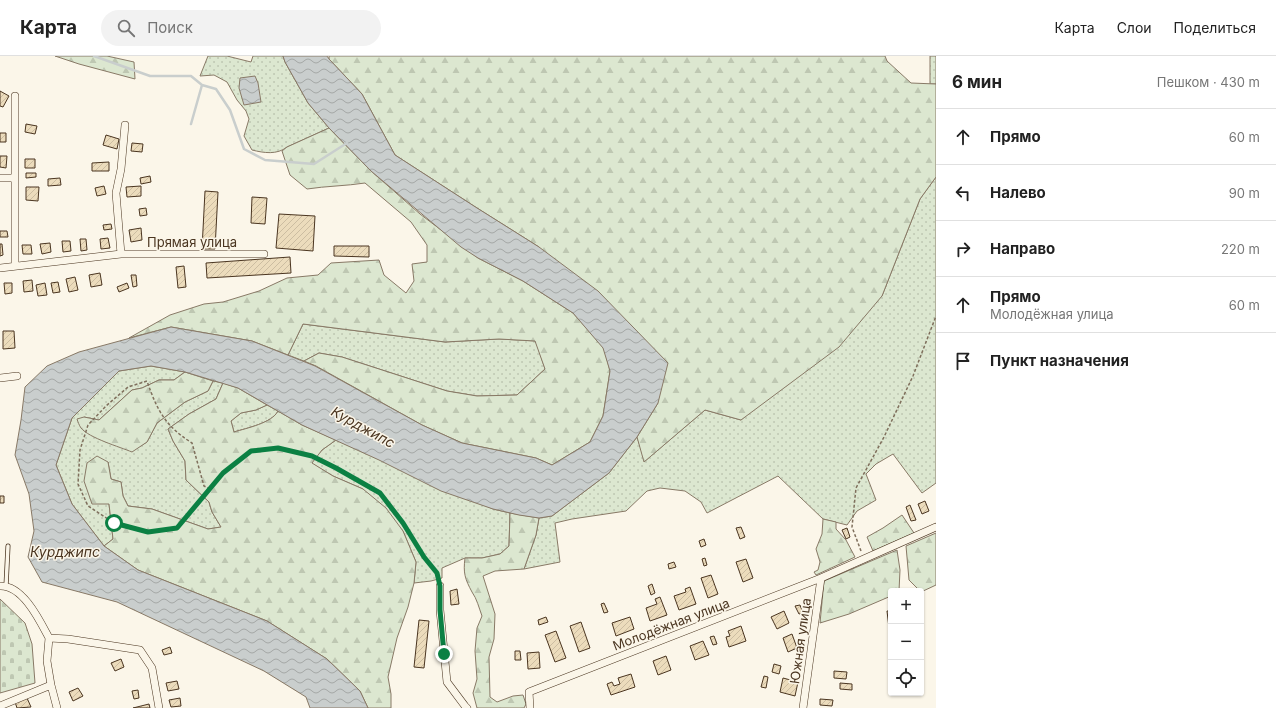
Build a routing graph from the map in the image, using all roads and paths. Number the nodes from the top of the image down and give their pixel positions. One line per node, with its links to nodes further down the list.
1 (15, 96): 4 (street)
2 (125, 125): 5 (street)
3 (0, 178): 4 (street)
4 (14, 178): 7 (street)
5 (121, 254): 6 (street, Прямая улица); 7 (street, Прямая улица)
6 (264, 254)
7 (15, 266): 8 (street, Прямая улица)
8 (0, 268)
9 (936, 316): 15 (path)
10 (17, 376): 11 (street)
11 (0, 378)
12 (210, 489): 12 (path); 18 (path)
13 (936, 527): 15 (street, Молодёжная улица)
14 (8, 546): 17 (lane)
15 (865, 560): 16 (street, Молодёжная улица)
16 (821, 578): 25 (street, Молодёжная улица); 26 (street, Южная улица)
17 (3, 586): 19 (street)
18 (440, 586): 24 (street)
19 (49, 638): 20 (street); 23 (street)
20 (51, 685): 21 (street); 22 (street)
21 (0, 706)
22 (58, 708)
23 (159, 708)
24 (467, 708)
25 (530, 708)
26 (803, 708)

